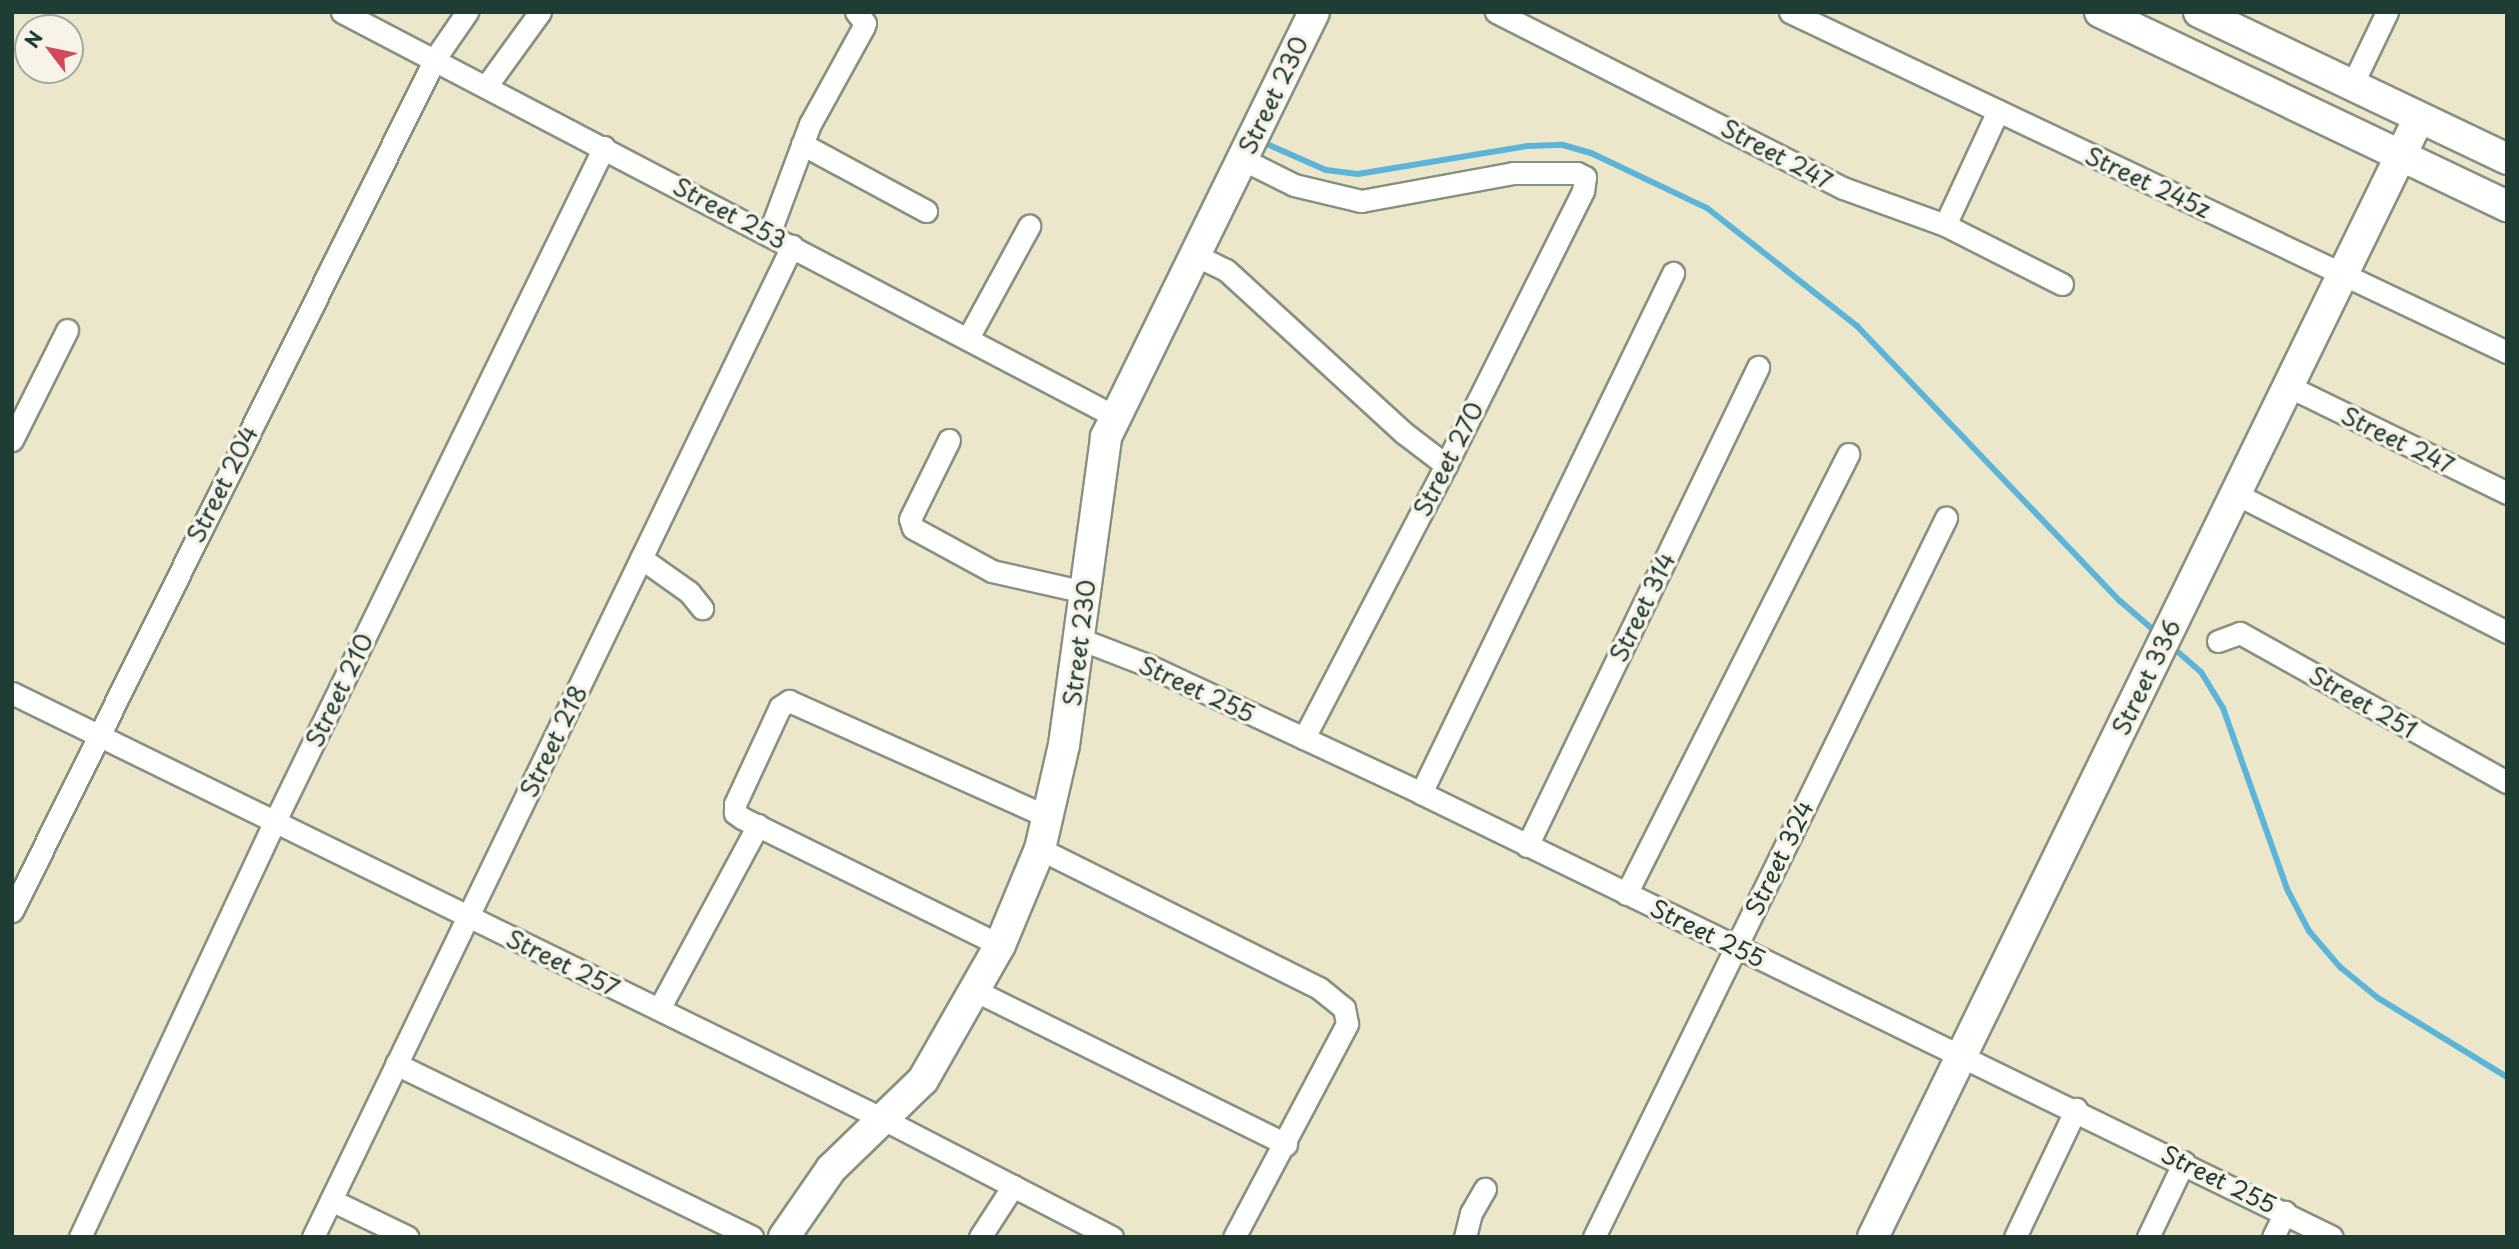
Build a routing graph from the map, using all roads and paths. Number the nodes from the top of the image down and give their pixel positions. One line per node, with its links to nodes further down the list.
1 (342, 12): 11 (street, Street 253)
2 (467, 12): 12 (street, Street 204)
3 (540, 12): 13 (street)
4 (856, 12): 17 (street)
5 (1314, 12): 20 (street, Street 230)
6 (1496, 12): 24 (street, Street 247)
7 (1790, 12): 15 (street, Street 245z)
8 (2101, 12): 19 (street)
9 (2199, 12): 14 (street)
10 (2387, 12): 14 (street)
11 (381, 20): 12 (street, Street 253)
12 (436, 57): 13 (street, Street 253); 52 (street, Street 204)
13 (487, 85): 18 (street, Street 253)
14 (2352, 85): 16 (street)
15 (1998, 111): 24 (street); 30 (street, Street 245z)
16 (2419, 118): 19 (street, Street 336); 21 (street)
17 (802, 144): 23 (street); 26 (street)
18 (604, 147): 26 (street, Street 253); 57 (street, Street 210)
19 (2401, 156): 22 (street); 30 (street, Street 336)
20 (1242, 159): 28 (street, Street 230); 41 (street, Street 270)
21 (2507, 159)
22 (2507, 206)
23 (926, 211)
24 (1945, 225): 31 (street, Street 247)
25 (1029, 226): 33 (street)
26 (769, 234): 27 (street, Street 253)
27 (792, 246): 33 (street, Street 253); 45 (street, Street 218)
28 (1195, 255): 37 (street, Street 230); 41 (street)
29 (1673, 273): 55 (street)
30 (2343, 275): 34 (street, Street 245z); 36 (street, Street 336)
31 (2062, 284)
32 (67, 330): 38 (street)
33 (968, 338): 37 (street, Street 253)
34 (2507, 352)
35 (1758, 368): 59 (street, Street 314)
36 (2288, 386): 42 (street, Street 247); 43 (street, Street 336)
37 (1116, 416): 46 (street, Street 230)
38 (12, 440)
39 (950, 440): 46 (street)
40 (1848, 453): 61 (street)
41 (1446, 465): 53 (street, Street 270)
42 (2507, 493)
43 (2236, 494): 48 (street); 68 (street, Street 336)
44 (1946, 518): 65 (street, Street 324)
45 (641, 558): 47 (street); 63 (street, Street 218)
46 (1085, 592): 49 (street, Street 230)
47 (702, 608)
48 (2507, 632)
49 (1080, 639): 53 (street, Street 255); 56 (street, Street 230)
50 (2218, 641): 54 (street, Street 251)
51 (12, 693): 52 (street, Street 257)
52 (97, 734): 57 (street, Street 257); 62 (street, Street 204)
53 (1304, 738): 55 (street, Street 255)
54 (2507, 782)
55 (1420, 793): 59 (street, Street 255)
56 (1048, 817): 58 (street); 60 (street, Street 230)
57 (275, 821): 63 (street, Street 257); 78 (street, Street 210)
58 (758, 825): 64 (street); 67 (street)
59 (1527, 846): 61 (street, Street 255)
60 (1040, 849): 64 (street, Street 230); 72 (street)
61 (1626, 894): 65 (street, Street 255)
62 (12, 911)
63 (468, 916): 67 (street, Street 257); 69 (street, Street 218)
64 (1000, 945): 66 (street, Street 230)
65 (1736, 947): 68 (street, Street 255); 87 (street, Street 324)
66 (976, 991): 71 (street, Street 230); 72 (street)
67 (659, 1009): 71 (street, Street 257)
68 (1963, 1053): 70 (street, Street 255); 88 (street, Street 336)
69 (396, 1064): 76 (street, Street 218); 81 (street)
70 (2076, 1109): 73 (street, Street 255); 89 (street)
71 (883, 1119): 74 (street, Street 257); 82 (street, Street 230)
72 (1286, 1144): 85 (street)
73 (2184, 1162): 77 (street, Street 255); 90 (street)
74 (1013, 1186): 83 (street); 84 (street, Street 257)
75 (1485, 1189): 86 (street)
76 (331, 1200): 79 (street, Street 218); 80 (street)
77 (2285, 1212): 91 (street); 92 (street, Street 255)
78 (80, 1237)
79 (313, 1237)
80 (408, 1237)
81 (752, 1237)
82 (784, 1237)
83 (980, 1237)
84 (1112, 1237)
85 (1234, 1237)
86 (1465, 1237)
87 (1594, 1237)
88 (1874, 1237)
89 (2015, 1237)
90 (2148, 1237)
91 (2273, 1237)
92 (2332, 1237)

